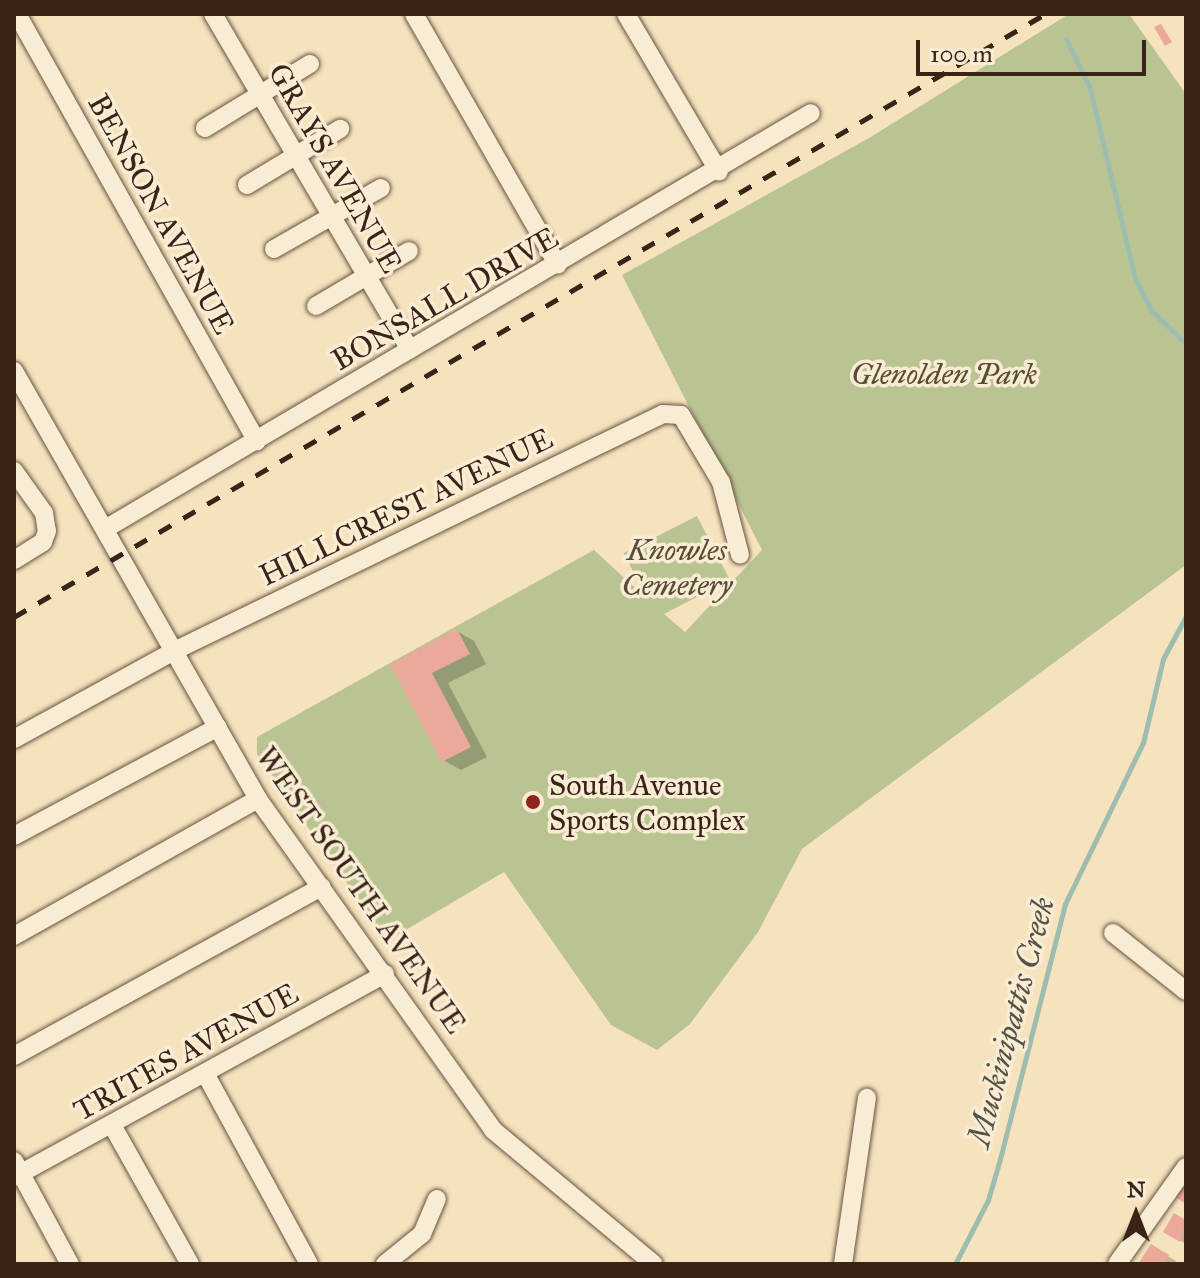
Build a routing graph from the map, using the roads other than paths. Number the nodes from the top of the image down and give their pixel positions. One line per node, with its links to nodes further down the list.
1 (17, 14): 22 (street, BENSON AVENUE)
2 (213, 14): 6 (street, GRAYS AVENUE)
3 (414, 14): 17 (street)
4 (626, 14): 11 (street)
5 (310, 64): 6 (street)
6 (260, 94): 8 (street); 10 (street, GRAYS AVENUE)
7 (811, 113): 11 (street, BONSALL DRIVE)
8 (205, 128)
9 (340, 129): 10 (street)
10 (296, 156): 12 (street); 14 (street, GRAYS AVENUE)
11 (719, 172): 17 (street, BONSALL DRIVE)
12 (247, 185)
13 (381, 188): 14 (street)
14 (330, 216): 15 (street); 18 (street, GRAYS AVENUE)
15 (274, 249)
16 (409, 251): 18 (street)
17 (558, 265): 20 (street, BONSALL DRIVE)
18 (366, 277): 19 (street); 20 (street, GRAYS AVENUE)
19 (316, 306)
20 (410, 350): 22 (street, BONSALL DRIVE)
21 (14, 371): 24 (street, WEST SOUTH AVENUE)
22 (257, 441): 24 (street, BONSALL DRIVE)
23 (14, 471): 26 (street)
24 (105, 529): 27 (street, WEST SOUTH AVENUE)
25 (740, 555): 27 (street, HILLCREST AVENUE)
26 (14, 560)
27 (176, 650): 28 (street, WEST SOUTH AVENUE); 29 (street, HILLCREST AVENUE)
28 (218, 727): 30 (street, WEST SOUTH AVENUE); 31 (street)
29 (14, 739)
30 (258, 799): 32 (street, WEST SOUTH AVENUE); 34 (street)
31 (14, 836)
32 (322, 887): 35 (street, WEST SOUTH AVENUE); 37 (street)
33 (1113, 933): 36 (street)
34 (14, 936)
35 (385, 974): 38 (street, TRITES AVENUE); 44 (street, WEST SOUTH AVENUE)
36 (1186, 991)
37 (14, 1056)
38 (206, 1075): 40 (street, TRITES AVENUE); 47 (street)
39 (867, 1098): 49 (street)
40 (112, 1125): 42 (street, TRITES AVENUE); 46 (street)
41 (1186, 1167): 50 (street)
42 (16, 1171): 45 (street)
43 (437, 1199): 48 (street)
44 (649, 1263)
45 (70, 1264)
46 (190, 1264)
47 (309, 1264)
48 (385, 1264)
49 (843, 1264)
50 (1117, 1264)

